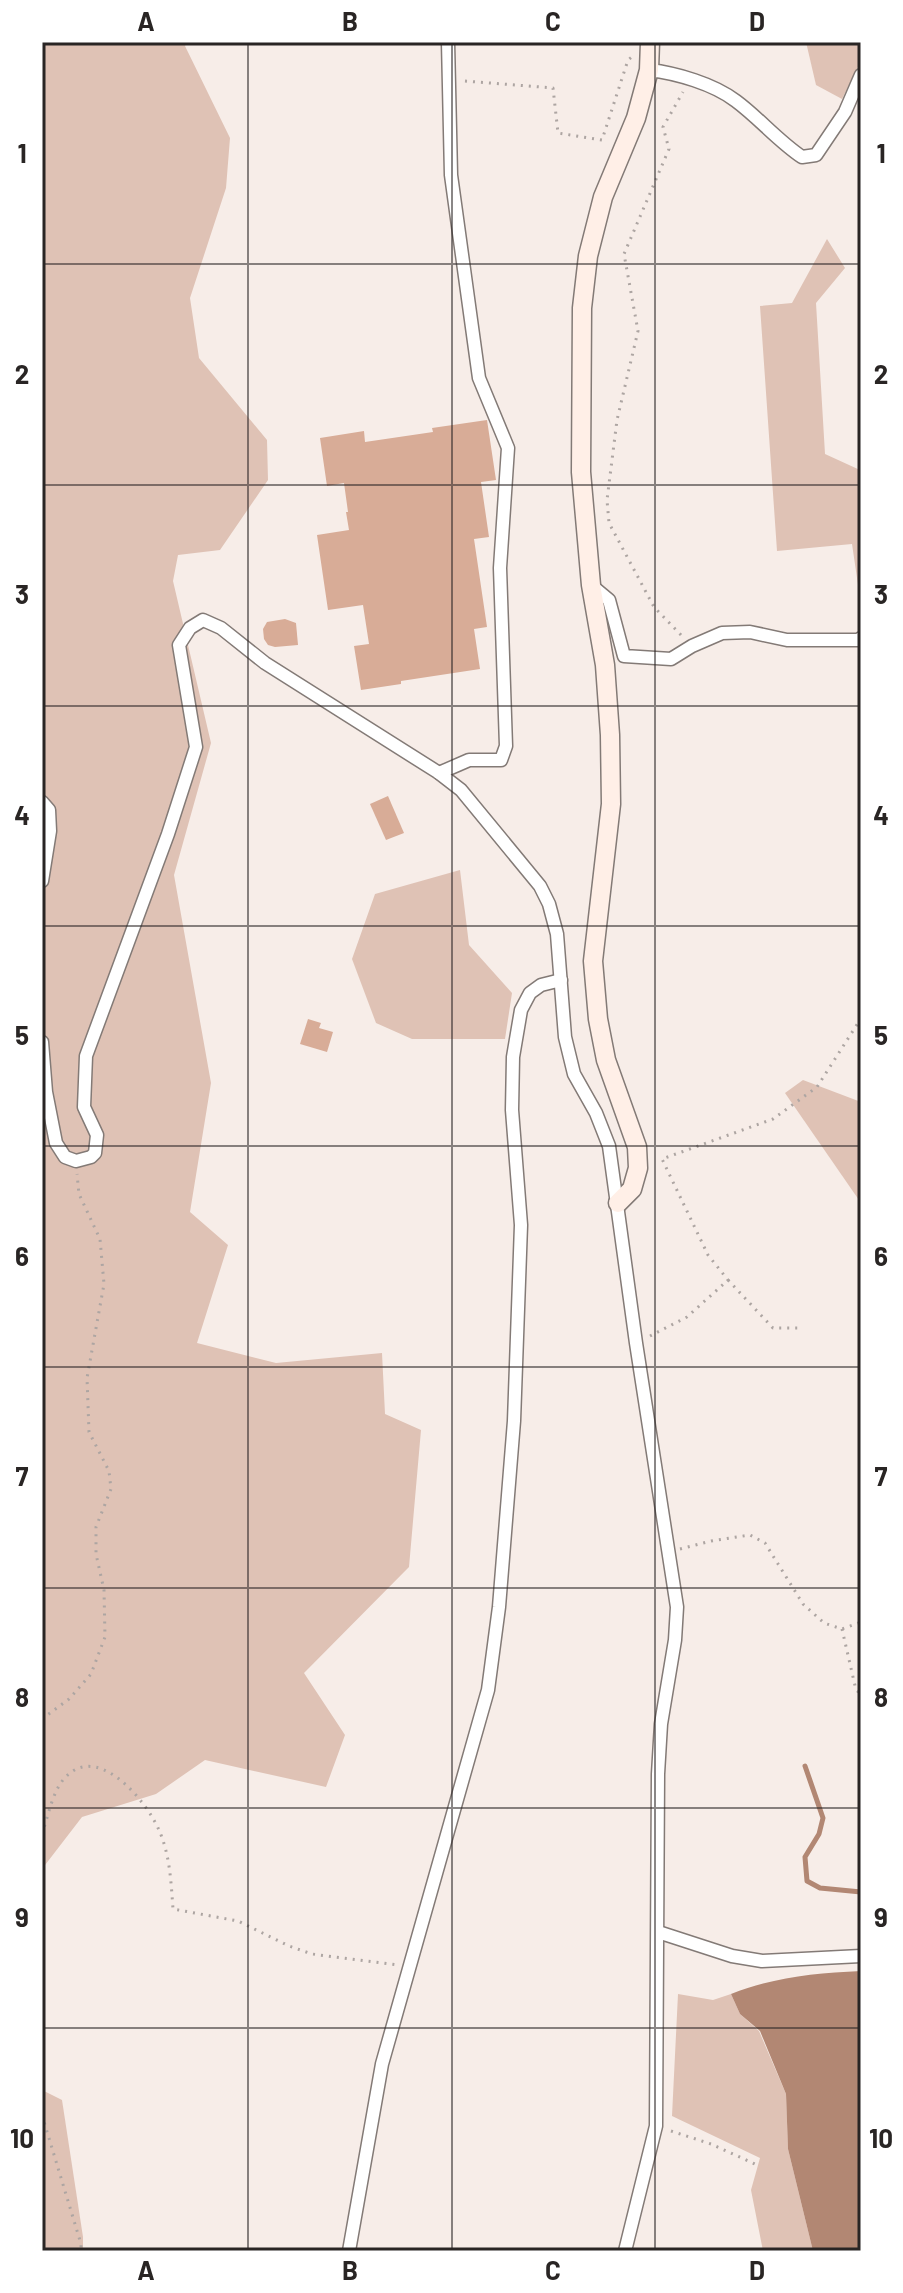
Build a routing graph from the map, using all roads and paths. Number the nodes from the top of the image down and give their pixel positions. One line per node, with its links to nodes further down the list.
1 (448, 42): 6 (street)
2 (645, 46): 3 (street); 6 (path)
3 (649, 70): 5 (street); 7 (street)
4 (861, 75): 5 (street)
5 (690, 79): 9 (path)
6 (449, 80): 10 (street)
7 (591, 585): 9 (street); 17 (street)
8 (861, 638): 9 (street)
9 (692, 646)
10 (439, 773): 13 (street); 16 (street)
11 (42, 802): 12 (street)
12 (42, 881)
13 (561, 980): 17 (street); 29 (street)
14 (858, 1023): 18 (path)
15 (42, 1042): 16 (street)
16 (76, 1161): 25 (path)
17 (618, 1203): 20 (street)
18 (728, 1280): 19 (path); 20 (path)
19 (801, 1328)
20 (636, 1343): 21 (street)
21 (669, 1553): 23 (path); 27 (street)
22 (861, 1622): 23 (path)
23 (842, 1629): 24 (path)
24 (861, 1694)
25 (42, 1719)
26 (42, 1834): 29 (path)
27 (658, 1932): 28 (street); 31 (street)
28 (861, 1956)
29 (409, 1967): 34 (street)
30 (42, 2115): 33 (path)
31 (656, 2126): 32 (path); 35 (street)
32 (755, 2164)
33 (81, 2251)
34 (349, 2251)
35 (625, 2251)

